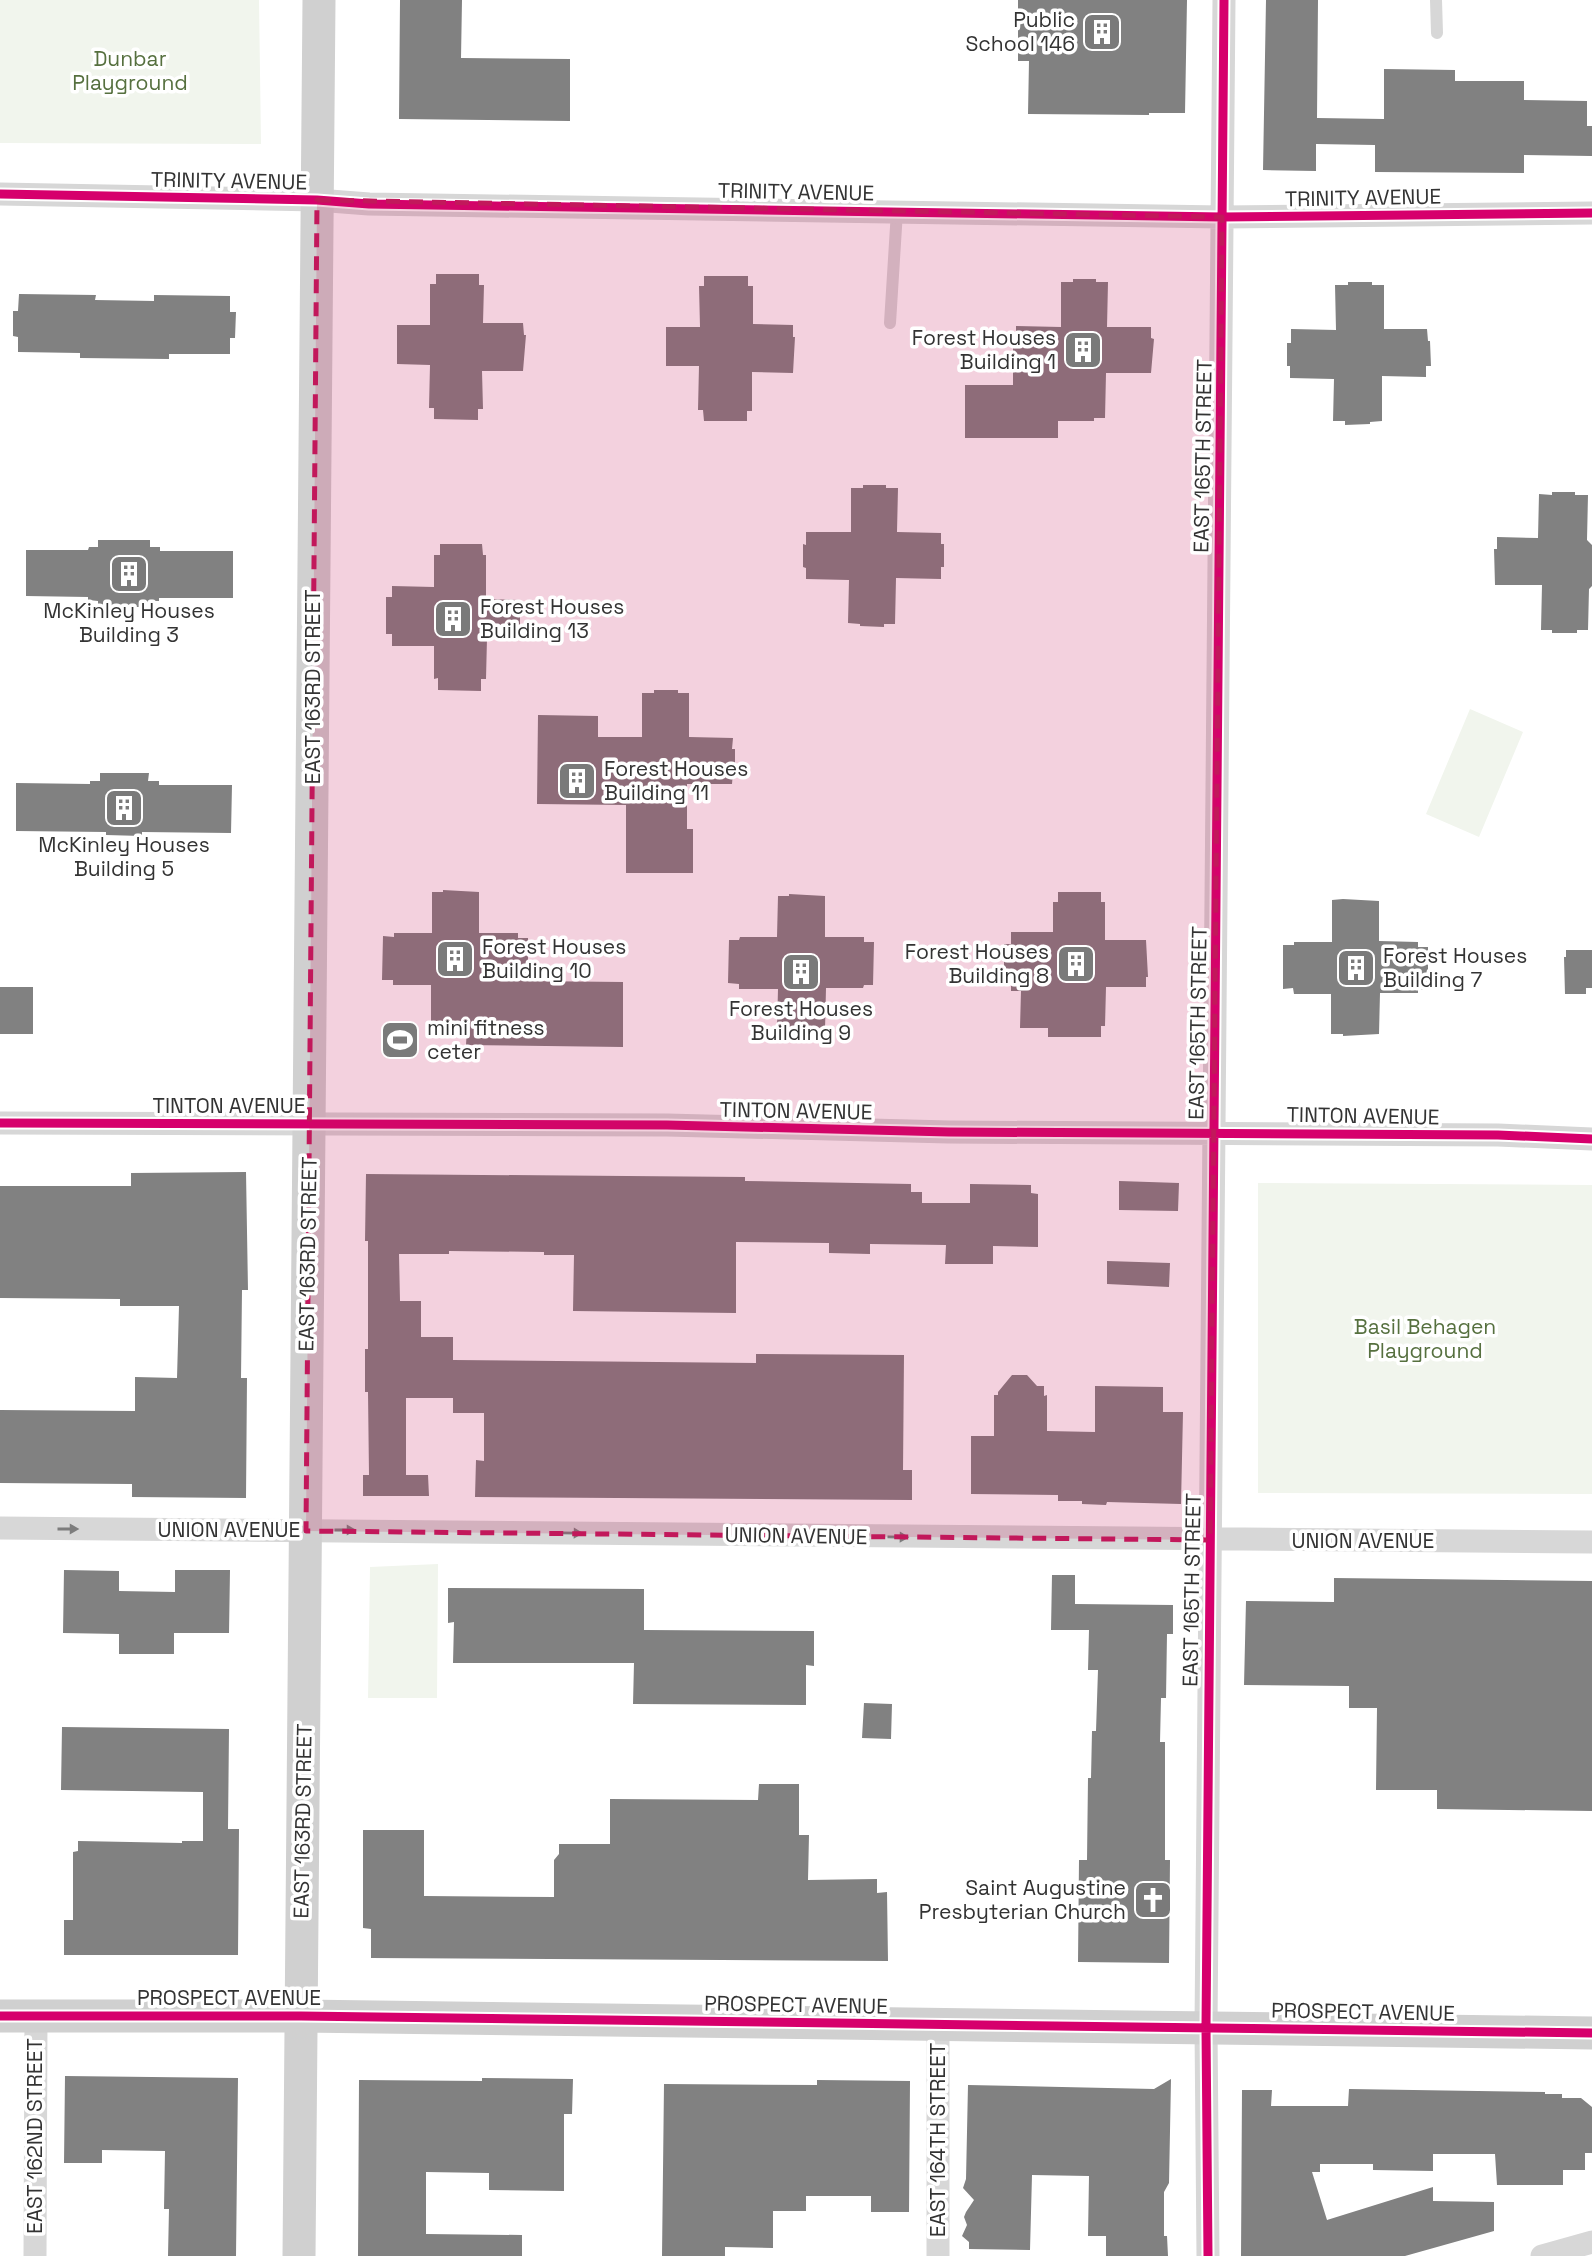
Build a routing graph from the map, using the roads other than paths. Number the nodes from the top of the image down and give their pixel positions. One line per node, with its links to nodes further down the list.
1 (319, 0): 6 (main road, EAST 163RD STREET)
2 (1224, 0): 9 (street, EAST 165TH STREET)
3 (1437, 0): 4 (lane)
4 (1437, 33)
5 (0, 194): 6 (street, TRINITY AVENUE)
6 (317, 200): 7 (street, TRINITY AVENUE); 12 (main road, EAST 163RD STREET)
7 (897, 211): 9 (street, TRINITY AVENUE); 10 (lane)
8 (1592, 213): 9 (street, TRINITY AVENUE)
9 (1222, 217): 13 (street, EAST 165TH STREET)
10 (890, 323)
11 (0, 1123): 12 (street, TINTON AVENUE)
12 (309, 1123): 13 (street, TINTON AVENUE); 16 (main road, EAST 163RD STREET)
13 (1214, 1132): 14 (street, TINTON AVENUE); 17 (street, EAST 165TH STREET)
14 (1592, 1139)
15 (0, 1528): 16 (street, UNION AVENUE, one-way to 16)
16 (306, 1531): 17 (street, UNION AVENUE, one-way to 17); 21 (main road, EAST 163RD STREET)
17 (1210, 1540): 18 (street, UNION AVENUE); 23 (street, EAST 165TH STREET)
18 (1592, 1542)
19 (0, 2016): 20 (main road, PROSPECT AVENUE)
20 (36, 2016): 21 (main road, PROSPECT AVENUE); 26 (street, EAST 162ND STREET)
21 (301, 2016): 22 (main road, PROSPECT AVENUE); 27 (main road, EAST 163RD STREET)
22 (938, 2024): 23 (main road, PROSPECT AVENUE); 28 (street, EAST 164TH STREET)
23 (1206, 2027): 24 (main road, PROSPECT AVENUE); 29 (street, EAST 165TH STREET)
24 (1592, 2033)
25 (1592, 2242): 30 (street)
26 (35, 2256)
27 (299, 2256)
28 (938, 2256)
29 (1208, 2256)
30 (1542, 2256)

